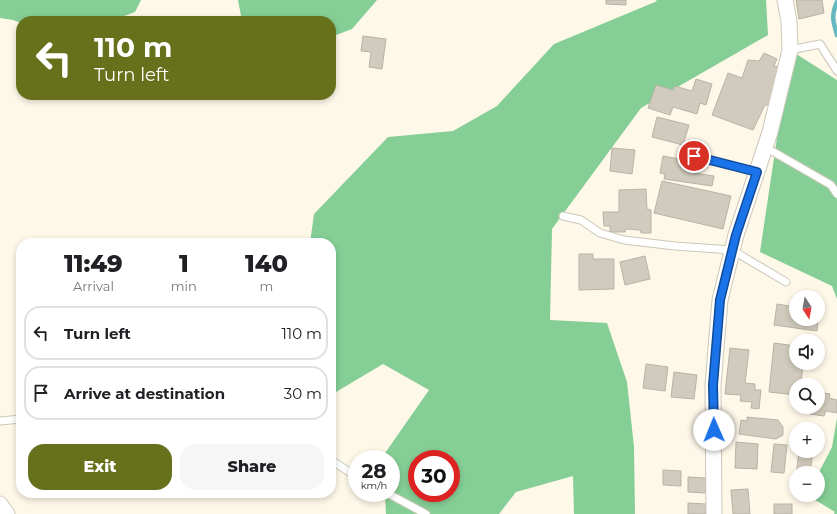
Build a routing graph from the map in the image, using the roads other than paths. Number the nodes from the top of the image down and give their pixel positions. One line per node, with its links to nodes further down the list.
1 (785, 0): 2 (street)
2 (790, 50): 3 (lane); 4 (street)
3 (837, 71)
4 (765, 147): 6 (street); 7 (lane)
5 (694, 156): 6 (lane)
6 (757, 172): 9 (street)
7 (837, 194)
8 (563, 216): 9 (lane)
9 (732, 250): 10 (lane); 19 (street)
10 (786, 282)
11 (16, 419): 12 (lane)
12 (0, 421)
13 (336, 463): 14 (lane)
14 (348, 471)
15 (400, 500): 18 (lane)
16 (0, 504): 17 (street)
17 (7, 514)
18 (426, 514)
19 (714, 514)

